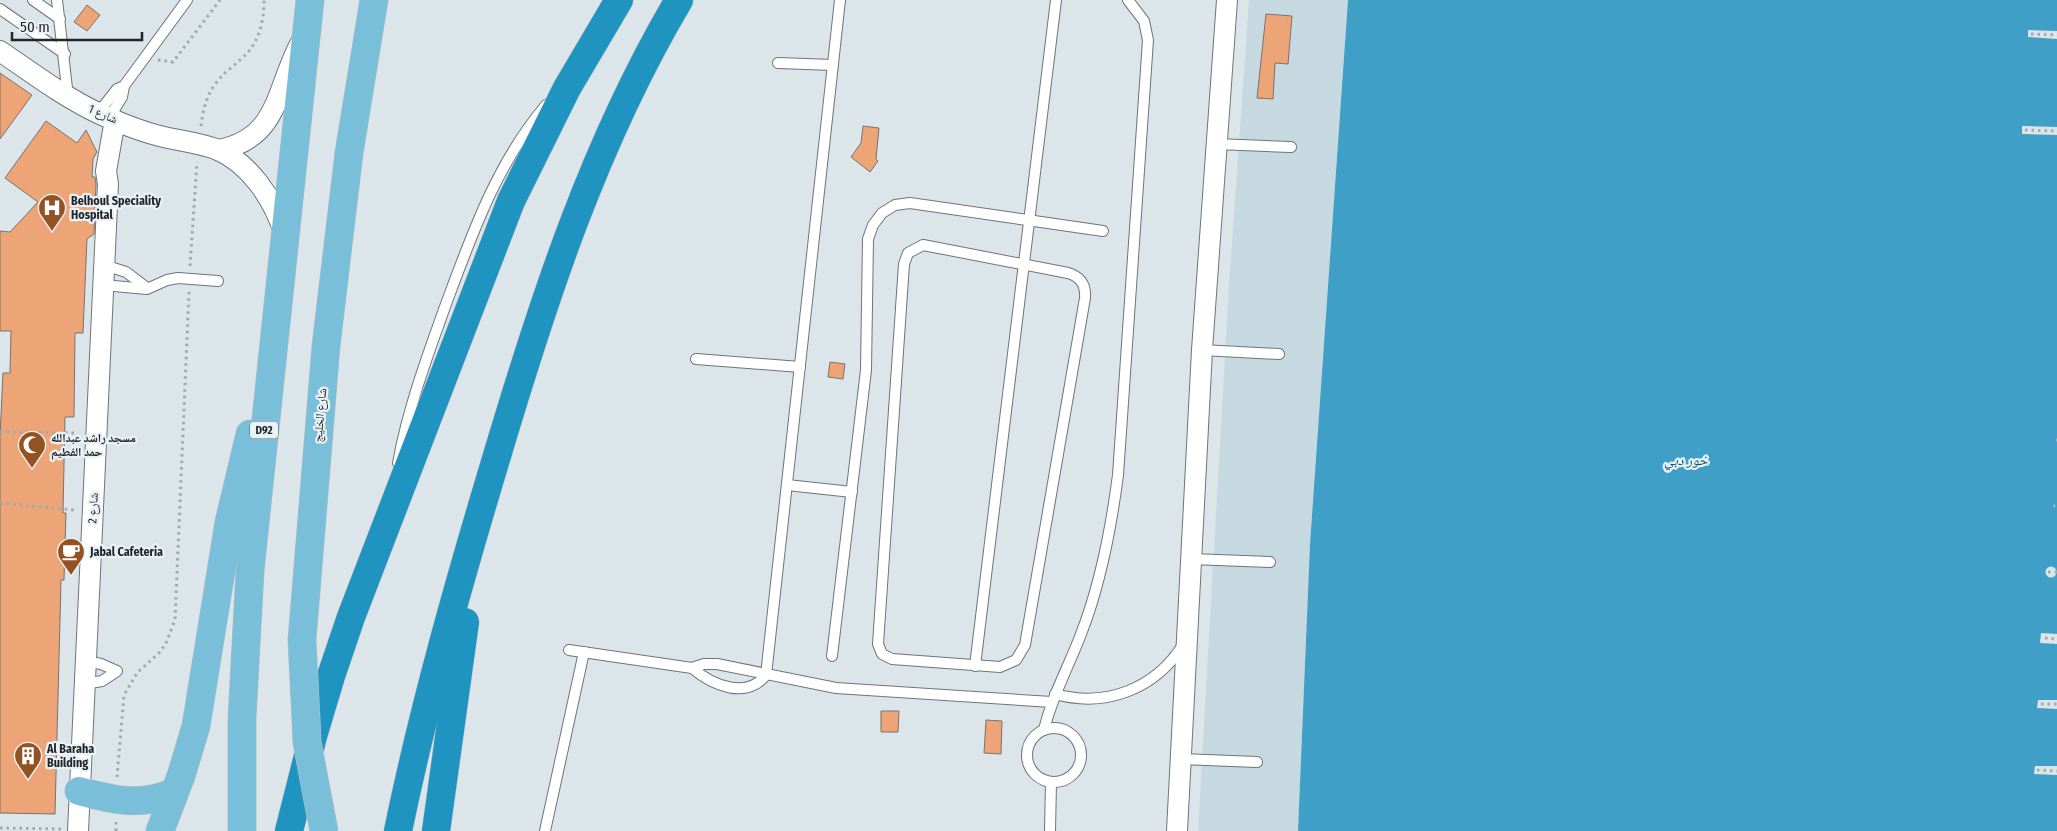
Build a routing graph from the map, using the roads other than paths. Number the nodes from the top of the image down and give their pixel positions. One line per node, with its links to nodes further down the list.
1 (33, 0): 13 (lane)
2 (57, 0): 13 (lane)
3 (187, 0): 20 (lane)
4 (310, 0): 14 (main road)
5 (374, 0): 62 (main road, شارع الخليج, bridge)
6 (620, 0): 61 (highway)
7 (679, 0): 37 (highway)
8 (840, 0): 18 (lane)
9 (1056, 0): 24 (lane)
10 (1128, 0): 51 (lane)
11 (1227, 0): 21 (street)
12 (0, 9): 16 (lane)
13 (60, 20): 16 (lane)
14 (307, 30): 23 (street); 26 (main road, D92)
15 (0, 51): 19 (street, شارع 1)
16 (65, 54): 19 (lane)
17 (778, 63): 18 (lane)
18 (833, 65): 35 (lane)
19 (68, 97): 20 (street, شارع 1)
20 (113, 119): 23 (street, شارع 1); 28 (street, شارع 2)
21 (1216, 144): 22 (lane); 32 (street)
22 (1291, 148)
23 (218, 150): 26 (street, شارع 1)
24 (1030, 220): 25 (lane); 27 (lane); 39 (lane)
25 (1103, 231)
26 (285, 234): 36 (main road, D92)
27 (1024, 264): 47 (lane); 47 (lane); 47 (lane)
28 (104, 265): 30 (street, شارع 2); 31 (lane)
29 (218, 281): 31 (lane)
30 (103, 285): 31 (lane); 46 (street, شارع 2)
31 (147, 289)
32 (1202, 350): 33 (lane); 40 (street)
33 (1279, 354)
34 (696, 359): 35 (lane)
35 (800, 367): 38 (lane)
36 (270, 373): 57 (main road); 60 (main road, D92)
37 (497, 455): 63 (highway); 64 (highway)
38 (787, 485): 39 (lane); 49 (lane)
39 (852, 492): 45 (lane)
40 (1191, 559): 41 (lane); 42 (street)
41 (1270, 562)
42 (1186, 640): 51 (lane); 53 (street)
43 (568, 650): 44 (lane)
44 (584, 652): 48 (lane); 65 (lane)
45 (832, 656)
46 (85, 662): 50 (street, شارع 2); 50 (lane)
47 (975, 666)
48 (692, 668): 49 (lane); 49 (lane)
49 (766, 674): 51 (lane)
50 (84, 684): 56 (street, شارع 2)
51 (1053, 698): 52 (lane)
52 (1044, 730): 55 (lane); 55 (lane)
53 (1181, 759): 54 (lane); 67 (street)
54 (1257, 762)
55 (1051, 782): 66 (lane)
56 (79, 791): 57 (main road); 58 (street, شارع 2)
57 (174, 792): 59 (main road)
58 (78, 830)
59 (160, 831)
60 (242, 831)
61 (289, 831)
62 (324, 831)
63 (398, 831)
64 (436, 831)
65 (545, 831)
66 (1050, 831)
67 (1177, 831)

